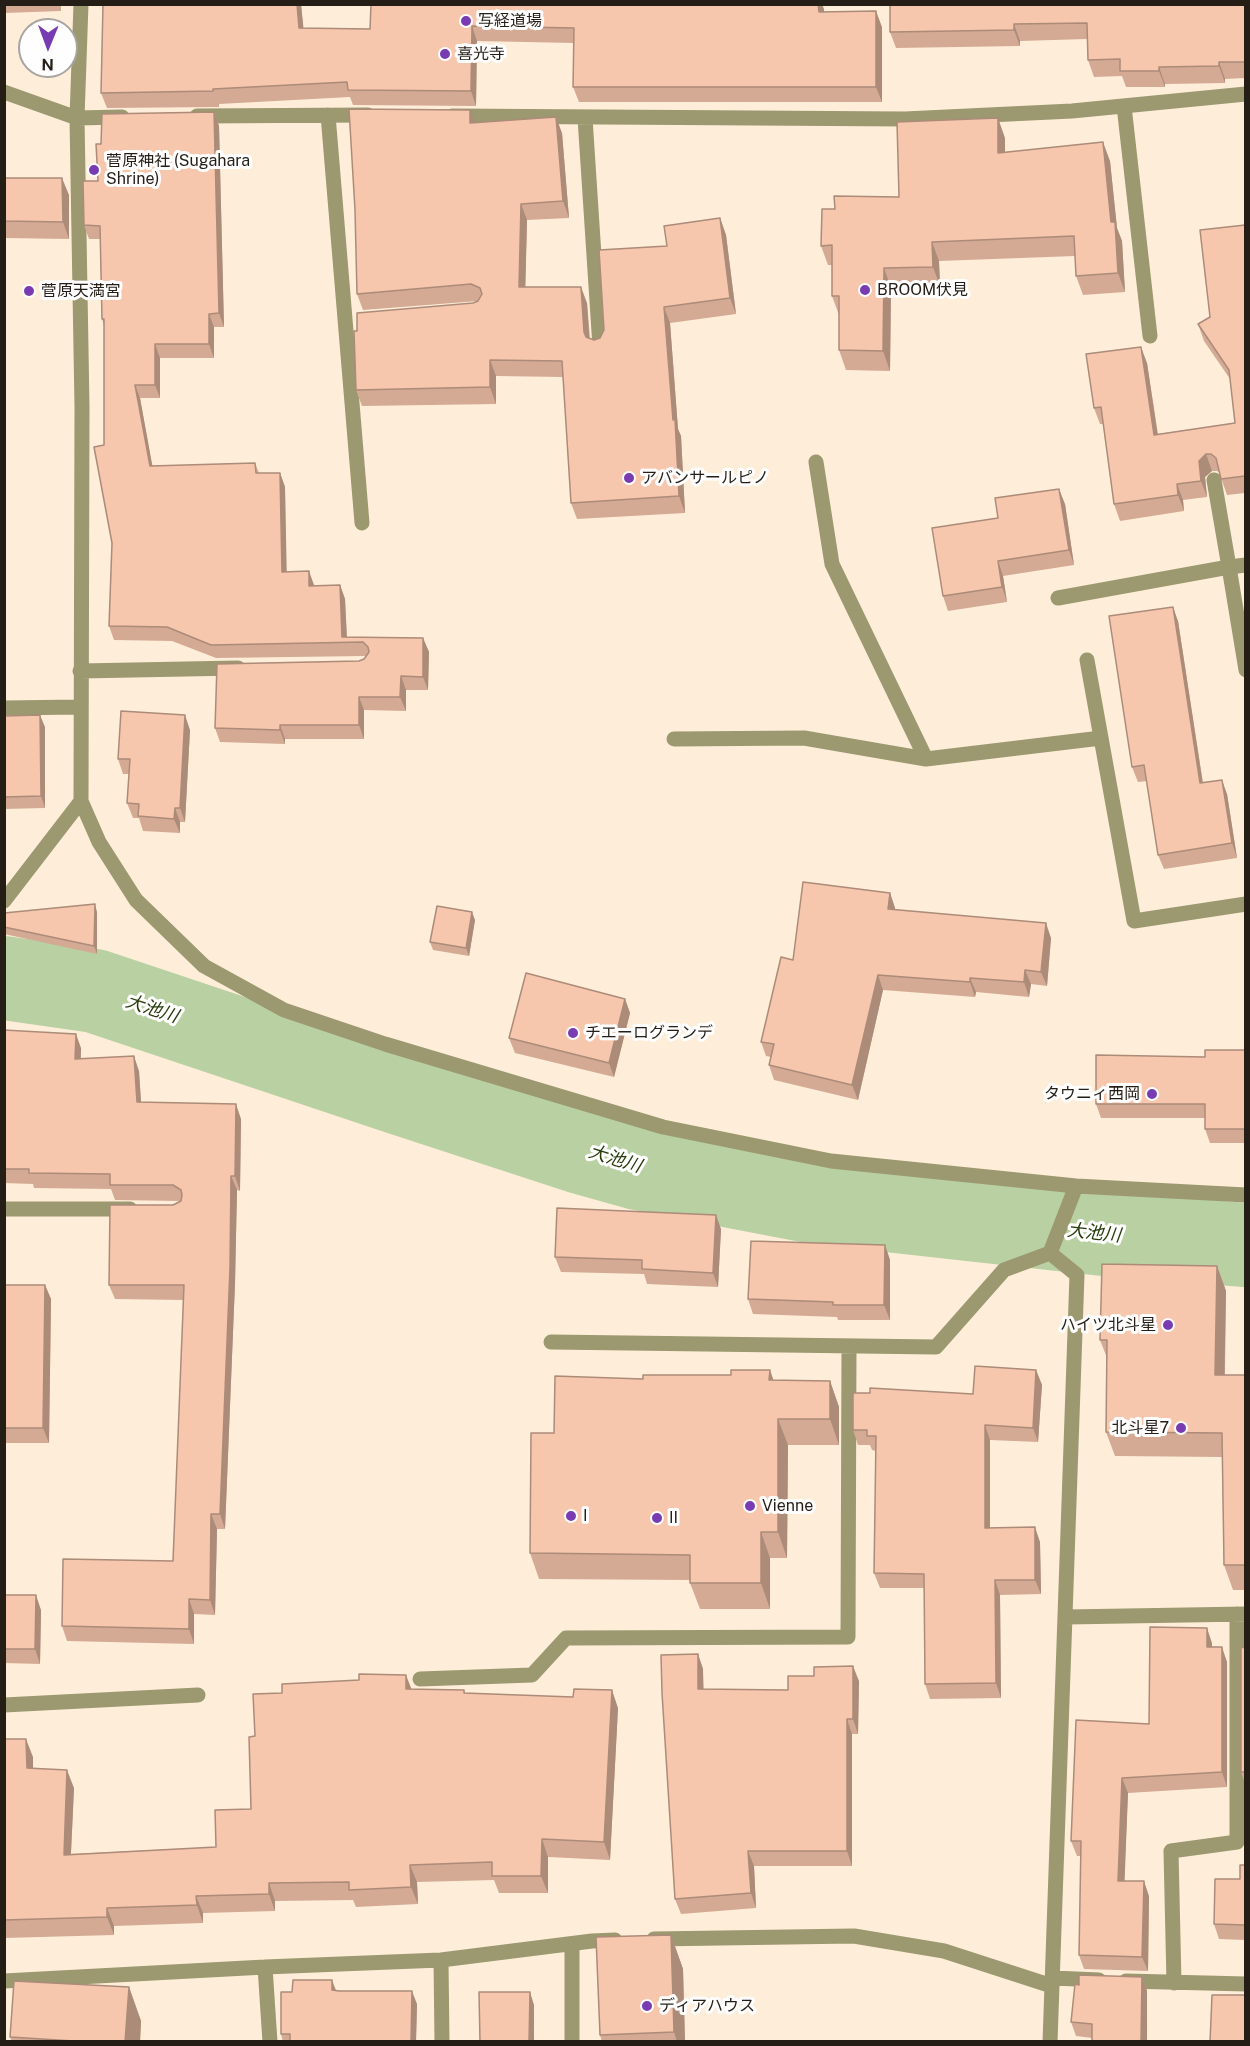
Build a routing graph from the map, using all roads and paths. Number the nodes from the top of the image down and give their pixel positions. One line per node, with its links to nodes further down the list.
1 (81, 4): 10 (street)
2 (4, 92): 10 (street)
3 (1245, 94): 4 (street)
4 (1124, 106): 11 (street); 12 (street)
5 (328, 115): 6 (street); 7 (street); 16 (street)
6 (185, 116)
7 (386, 116)
8 (433, 116): 11 (street)
9 (137, 117): 10 (street)
10 (77, 118): 23 (street)
11 (585, 118): 13 (street)
12 (1150, 336)
13 (600, 347)
14 (816, 462): 28 (street)
15 (1214, 480): 18 (street)
16 (362, 523)
17 (1245, 566): 18 (street)
18 (1229, 567): 19 (street); 22 (street)
19 (1058, 598)
20 (1087, 660): 26 (street)
21 (257, 667): 23 (street)
22 (1245, 670)
23 (80, 671): 24 (street)
24 (80, 707): 25 (street); 29 (street)
25 (4, 708)
26 (1101, 738): 28 (street); 31 (street)
27 (674, 739): 28 (street)
28 (927, 759)
29 (81, 801): 30 (street); 32 (street)
30 (4, 901)
31 (1245, 904)
32 (1076, 1186): 33 (street); 36 (street)
33 (1245, 1195)
34 (4, 1209): 35 (street)
35 (143, 1210)
36 (1050, 1253): 38 (street); 40 (street)
37 (551, 1342): 38 (street)
38 (849, 1346): 41 (street)
39 (1241, 1614): 40 (street); 49 (street)
40 (1066, 1617): 48 (street)
41 (420, 1679)
42 (198, 1695): 43 (street)
43 (4, 1705)
44 (572, 1944): 45 (street); 48 (street); 53 (street)
45 (441, 1960): 46 (street); 52 (street)
46 (265, 1967): 47 (street); 51 (street)
47 (4, 1981)
48 (1053, 1982): 49 (street); 54 (street)
49 (1174, 1983): 50 (street)
50 (1245, 1984)
51 (270, 2042)
52 (442, 2042)
53 (572, 2042)
54 (1050, 2042)

